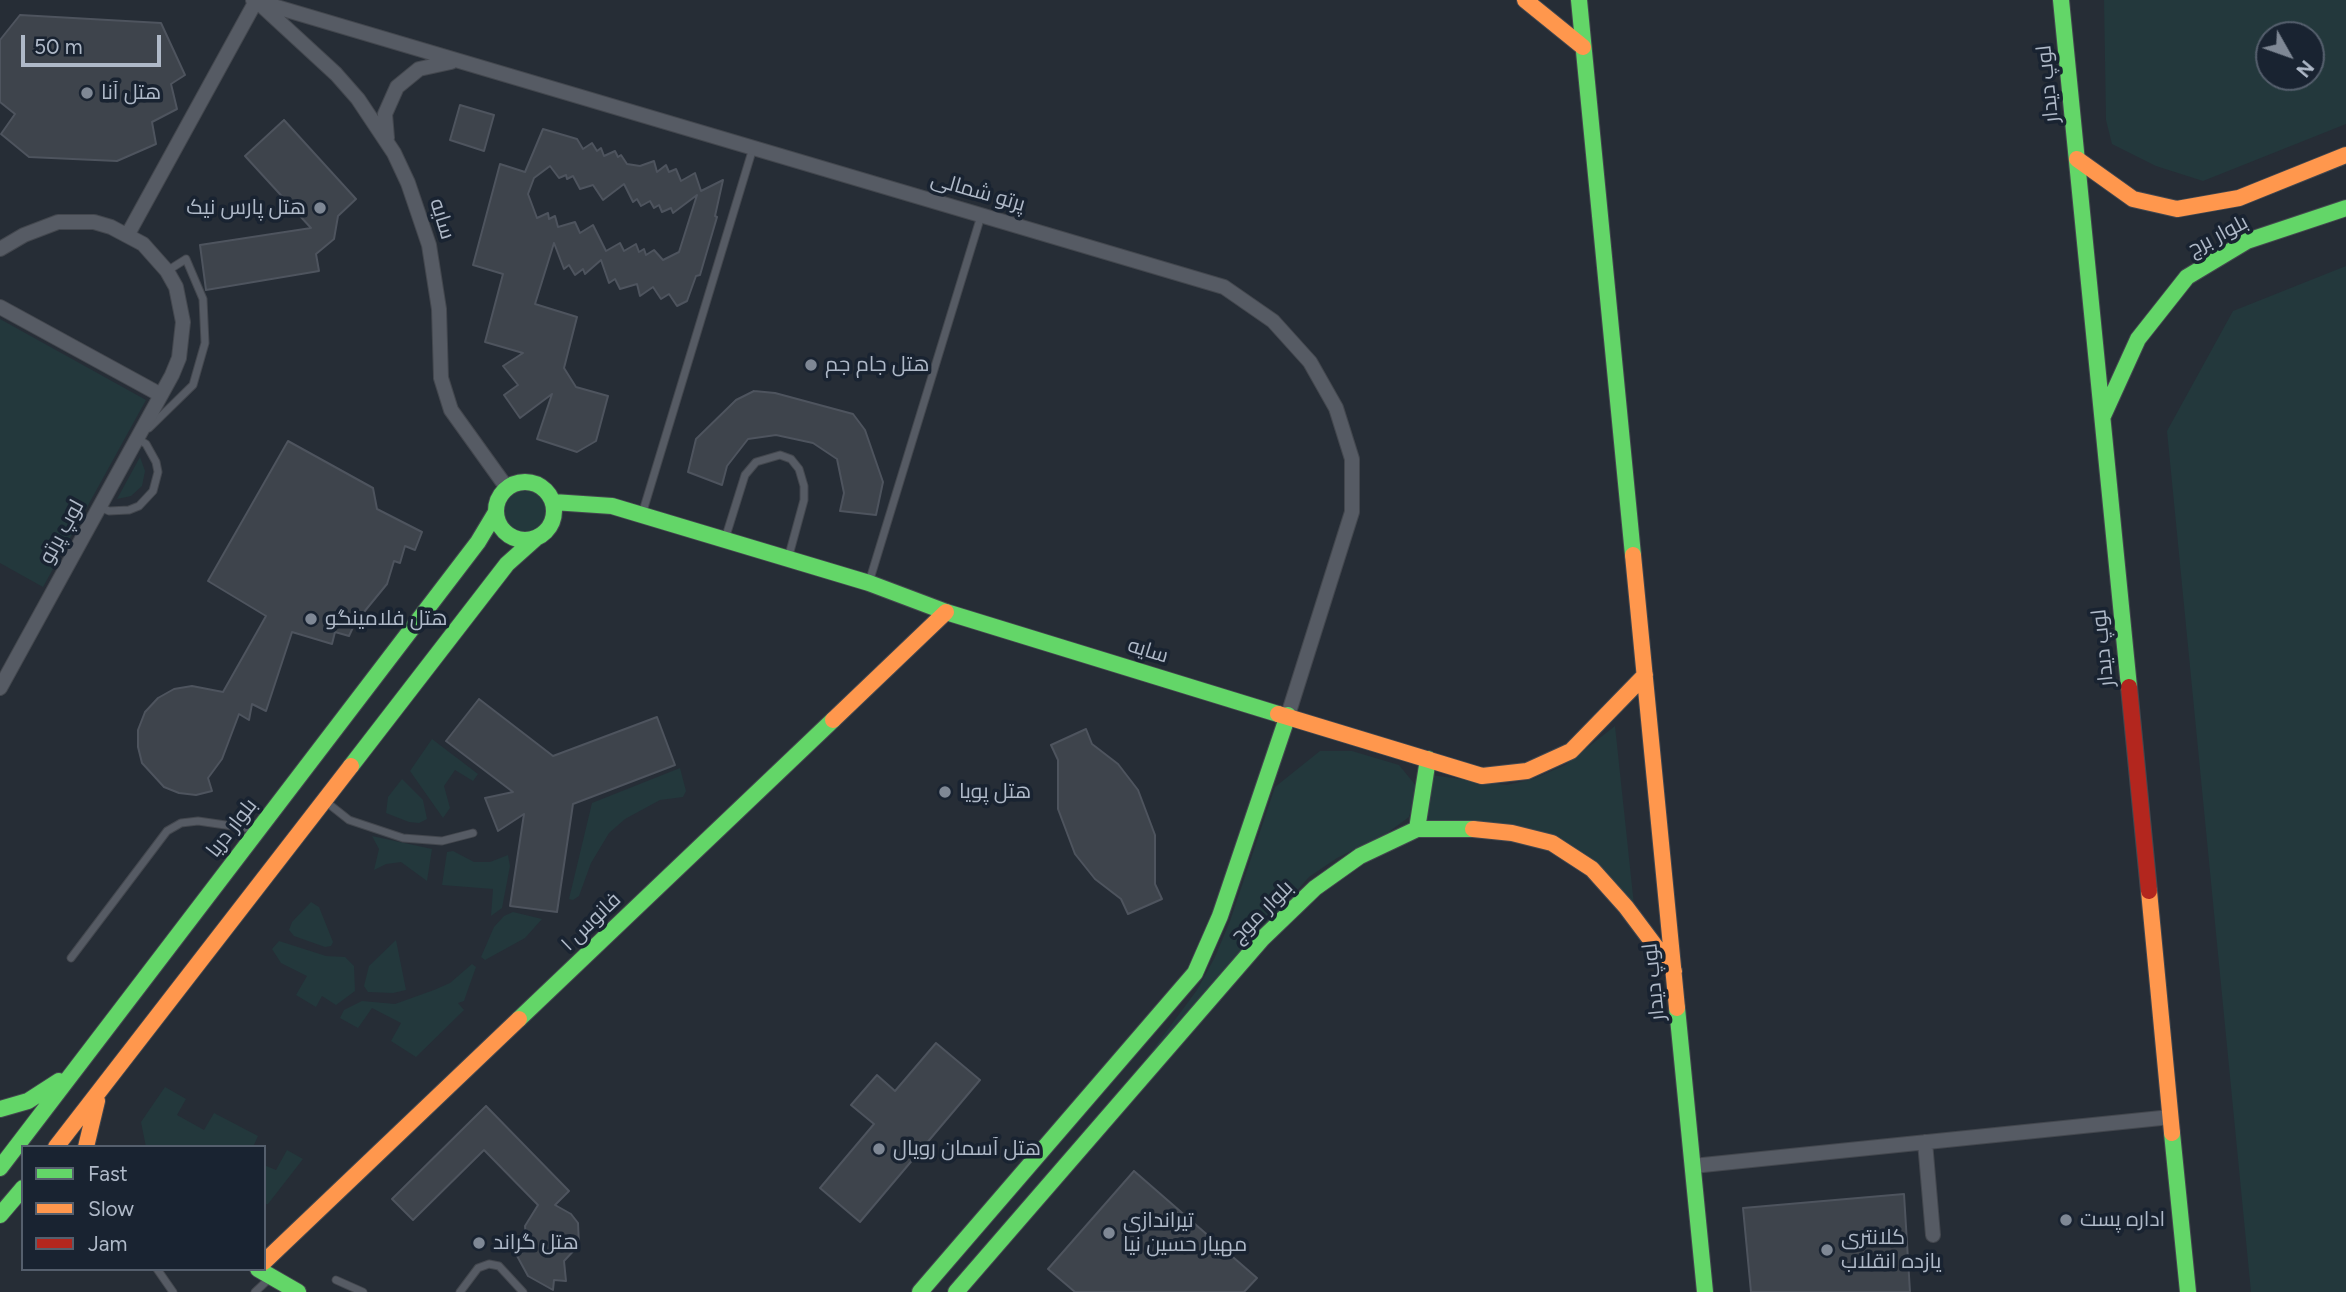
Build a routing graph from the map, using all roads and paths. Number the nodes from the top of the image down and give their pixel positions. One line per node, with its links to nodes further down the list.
1 (255, 0): 6 (street, پرتو شمالی); 7 (street, سایه); 13 (street)
2 (1525, 0): 5 (street)
3 (1579, 0): 5 (street, لوپ دیدار)
4 (2061, 0): 10 (street, لوپ دیدار)
5 (1583, 47): 30 (street, لوپ دیدار)
6 (461, 61): 7 (street); 8 (street, پرتو شمالی)
7 (388, 143): 20 (street, سایه)
8 (753, 148): 12 (street, پرتو شمالی); 24 (lane)
9 (2346, 155): 10 (street, بلوار برج)
10 (2077, 159): 18 (street, لوپ دیدار)
11 (2346, 208): 18 (street, بلوار برج)
12 (981, 215): 28 (lane); 32 (street, پرتو شمالی)
13 (128, 234): 14 (street, لوپ پرتو); 15 (street, لوپ پرتو)
14 (0, 249)
15 (167, 271): 17 (street, لوپ پرتو); 19 (lane)
16 (0, 307): 17 (street)
17 (161, 395): 19 (street, لوپ پرتو)
18 (2102, 418): 44 (street, لوپ دیدار)
19 (137, 439): 22 (street, لوپ پرتو); 22 (lane)
20 (507, 488): 21 (street); 23 (street)
21 (553, 502): 24 (street, سایه); 25 (street)
22 (100, 507): 31 (street, لوپ پرتو)
23 (496, 512): 25 (street); 36 (street, بلوار دریا)
24 (641, 515): 26 (street, سایه)
25 (535, 539): 34 (street)
26 (724, 540): 27 (street, سایه); 27 (lane)
27 (788, 559): 28 (street, سایه)
28 (869, 583): 29 (street, سایه)
29 (946, 612): 32 (street, سایه); 58 (street, فانوس ۱)
30 (1645, 674): 33 (street, سایه); 39 (street, لوپ دیدار)
31 (0, 688)
32 (1288, 715): 33 (street, سایه); 42 (street, بلوار موج)
33 (1428, 759): 35 (street)
34 (325, 801): 37 (lane); 41 (street)
35 (1417, 829): 39 (street, بلوار موج); 45 (street, بلوار موج)
36 (257, 830): 38 (lane); 40 (street, بلوار دریا)
37 (474, 833)
38 (71, 958)
39 (1674, 971): 52 (street, لوپ دیدار)
40 (70, 1074): 43 (street); 48 (street, بلوار دریا)
41 (98, 1096): 49 (street); 50 (street)
42 (1086, 1102): 45 (street); 69 (street, بلوار موج)
43 (0, 1109)
44 (2171, 1117): 47 (street); 72 (street, لوپ دیدار)
45 (1107, 1120): 70 (street, بلوار موج)
46 (0, 1132): 48 (street)
47 (1925, 1142): 52 (street); 57 (street)
48 (24, 1144)
49 (58, 1145)
50 (86, 1145)
51 (21, 1147): 53 (street, بلوار دریا)
52 (1693, 1166): 71 (street, لوپ دیدار)
53 (0, 1168)
54 (21, 1190): 56 (street)
55 (21, 1203): 56 (street)
56 (2, 1213)
57 (1933, 1234)
58 (266, 1268)
59 (266, 1270): 65 (street)
60 (158, 1271): 63 (lane)
61 (264, 1271): 64 (lane)
62 (336, 1280): 66 (lane)
63 (173, 1292)
64 (255, 1292)
65 (298, 1292)
66 (363, 1292)
67 (460, 1292): 68 (lane)
68 (523, 1292)
69 (920, 1292)
70 (956, 1292)
71 (1705, 1292)
72 (2188, 1292)

